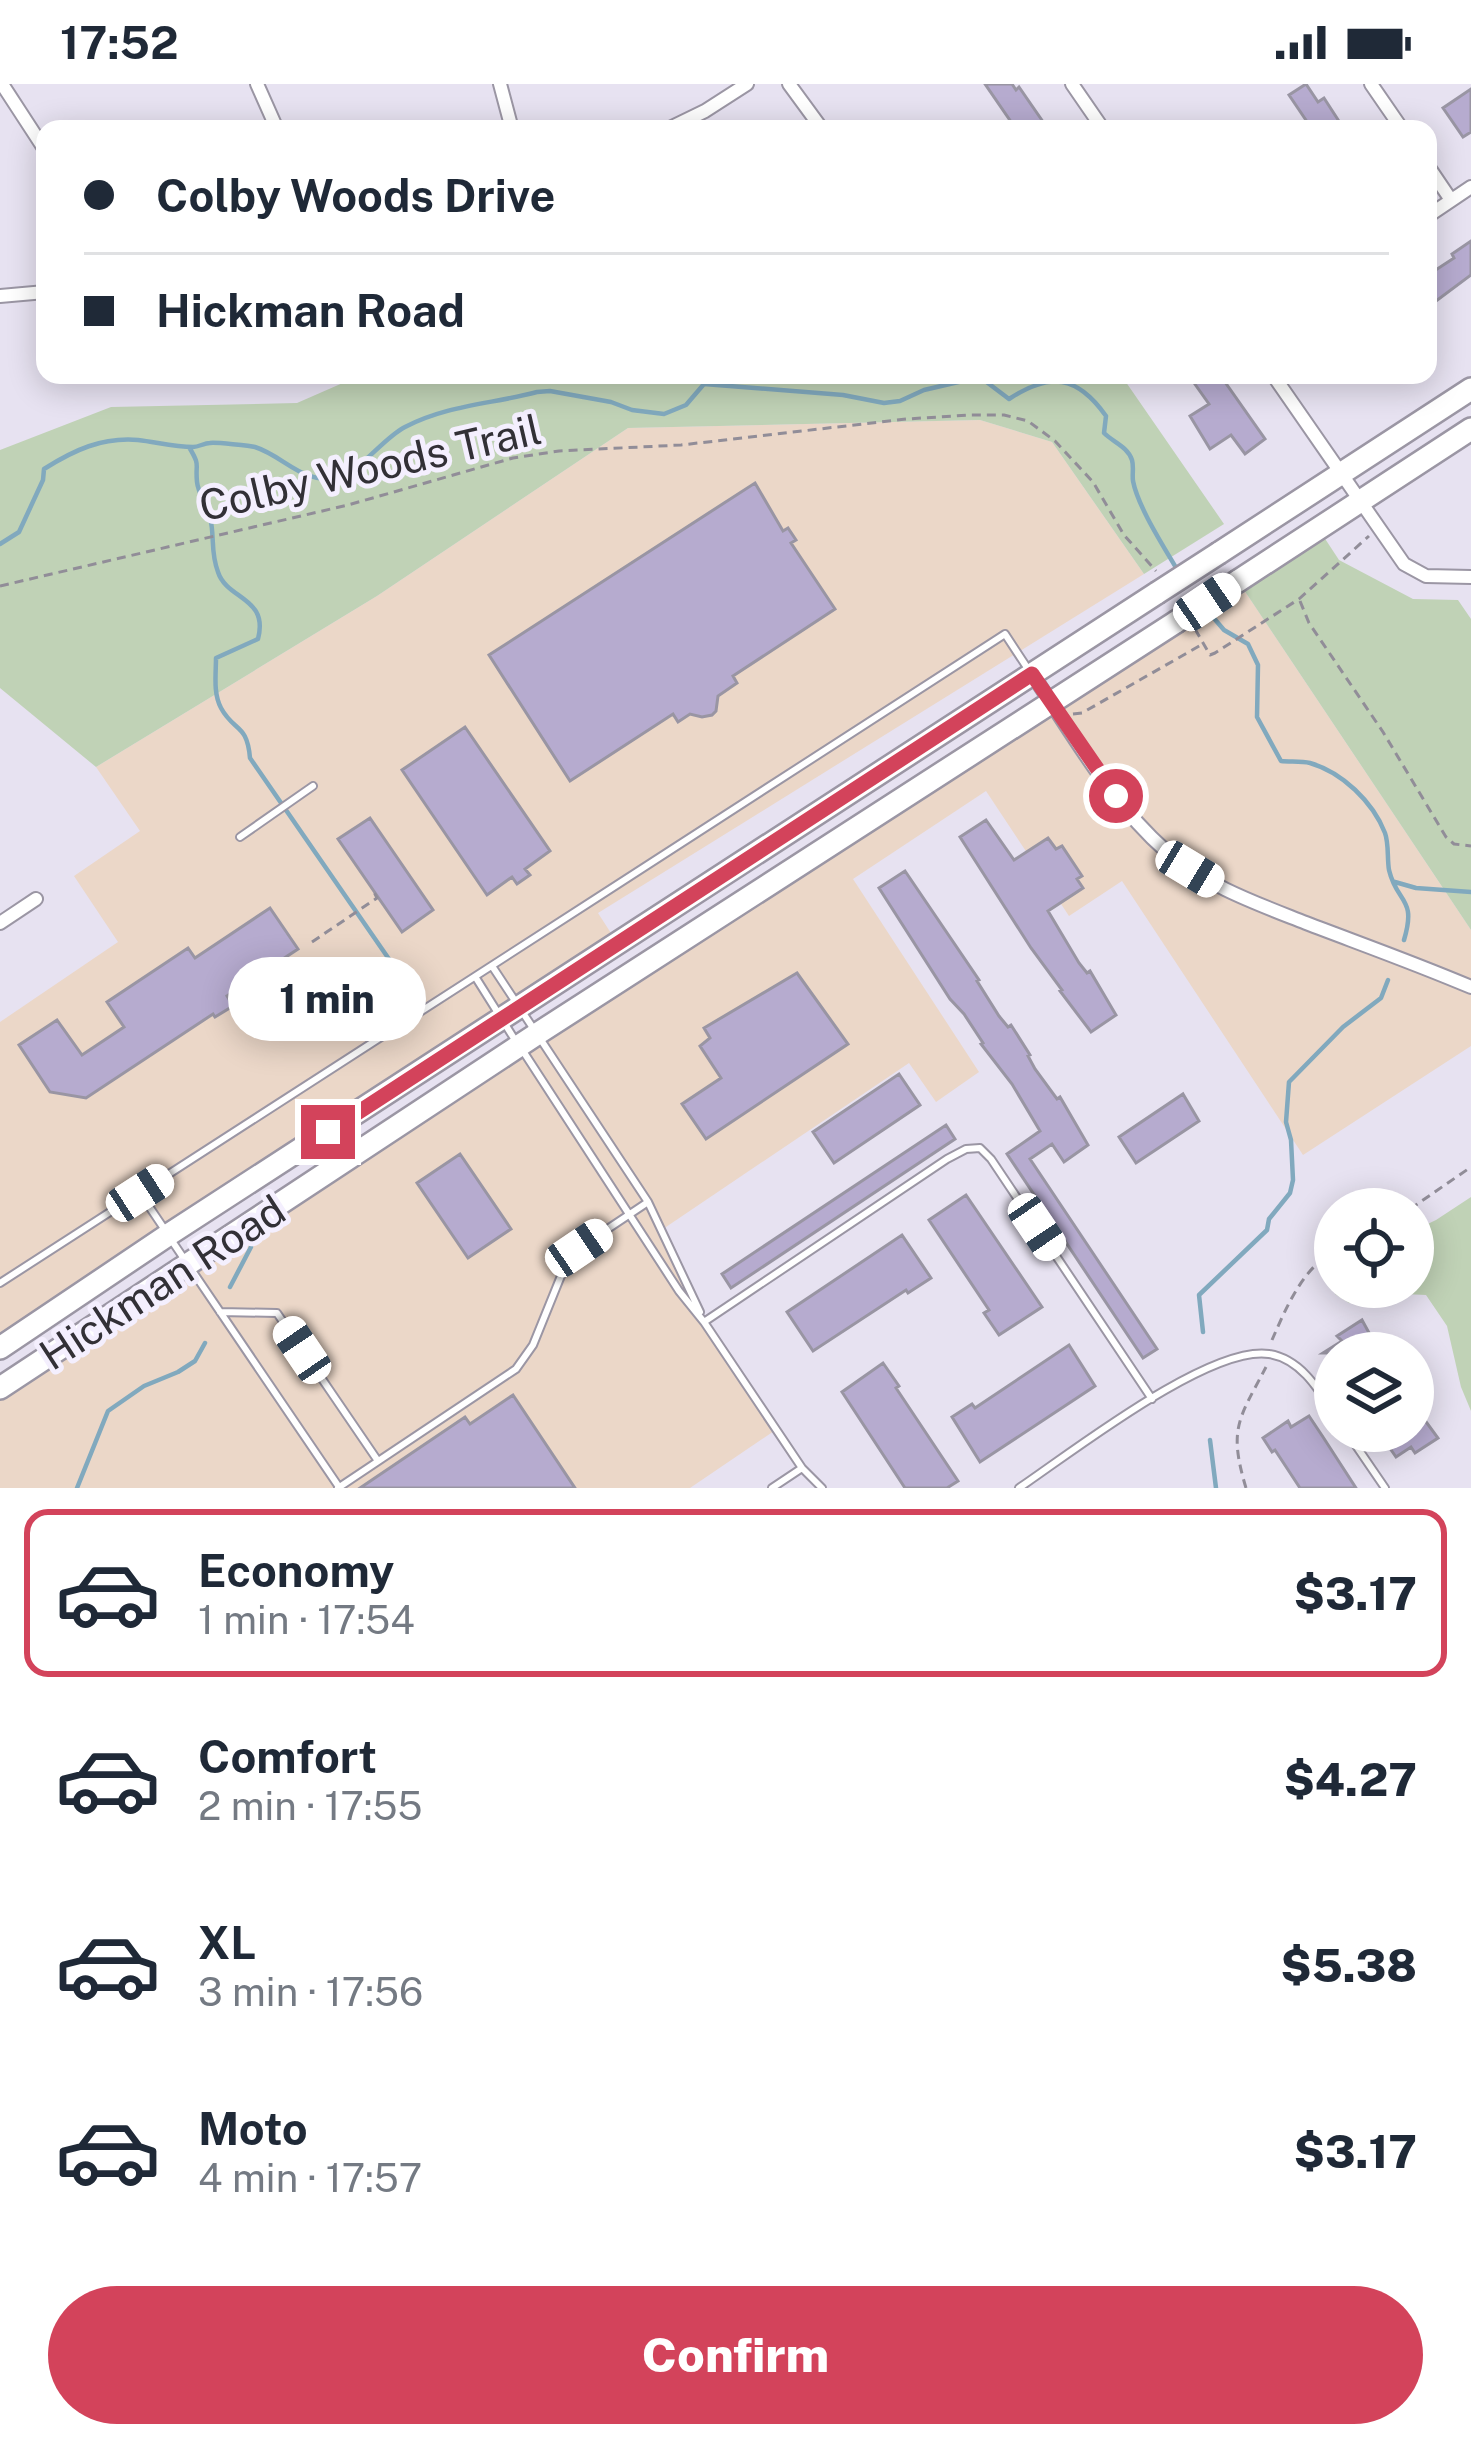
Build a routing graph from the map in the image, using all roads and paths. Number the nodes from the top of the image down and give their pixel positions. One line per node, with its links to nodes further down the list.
1 (2, 84): 14 (street)
2 (257, 84): 8 (street)
3 (500, 84): 9 (street)
4 (747, 84): 10 (street)
5 (789, 84): 11 (street)
6 (1072, 84): 12 (street)
7 (1371, 84): 13 (street)
8 (274, 120)
9 (510, 120)
10 (686, 120)
11 (815, 120)
12 (1097, 120)
13 (1396, 120)
14 (36, 136)
15 (1437, 179): 17 (street)
16 (1471, 187): 17 (street)
17 (1451, 200): 18 (street)
18 (1437, 210)
19 (36, 293): 20 (street)
20 (0, 296)
21 (1279, 384): 24 (street)
22 (1471, 389): 24 (main road, Hickman Road)
23 (1471, 430): 25 (main road, Hickman Road)
24 (1341, 473): 25 (street); 28 (main road, Hickman Road, bridge)
25 (1360, 502): 26 (street); 31 (main road, Hickman Road, bridge)
26 (1377, 528): 27 (street); 30 (path)
27 (1471, 577)
28 (1158, 584): 29 (path, Colby Woods Trail); 33 (main road, Hickman Road)
29 (0, 586)
30 (1299, 599): 32 (path); 38 (path)
31 (1185, 625): 32 (path); 34 (main road, Hickman Road)
32 (1203, 644): 35 (path)
33 (1032, 674): 34 (street); 43 (lane); 46 (main road, Hickman Road)
34 (1052, 703): 45 (street); 47 (main road, Hickman Road)
35 (1075, 713)
36 (313, 786): 37 (lane)
37 (240, 837)
38 (1471, 846)
39 (371, 888): 42 (path)
40 (36, 899): 41 (street)
41 (0, 923)
42 (312, 942)
43 (492, 966): 44 (lane); 46 (lane)
44 (476, 978): 46 (lane); 50 (lane)
45 (1471, 987)
46 (511, 1013): 47 (lane); 47 (lane); 53 (main road, Hickman Road)
47 (528, 1039): 51 (lane); 52 (lane); 54 (main road, Hickman Road)
48 (1471, 1167): 49 (path)
49 (1434, 1192)
50 (140, 1193): 53 (lane); 55 (lane)
51 (648, 1202): 52 (lane); 57 (lane)
52 (630, 1214): 57 (lane); 63 (lane)
53 (168, 1235): 54 (lane); 58 (main road, Hickman Road)
54 (188, 1265): 56 (lane); 60 (main road, Hickman Road)
55 (0, 1283)
56 (220, 1312): 63 (lane); 65 (lane)
57 (704, 1322): 61 (lane); 64 (lane)
58 (0, 1348)
59 (1314, 1382): 61 (lane)
60 (0, 1388)
61 (1152, 1399): 68 (lane)
62 (1360, 1452): 69 (lane)
63 (379, 1461): 65 (lane)
64 (802, 1468): 66 (lane); 67 (lane)
65 (338, 1488)
66 (772, 1488)
67 (822, 1488)
68 (1019, 1488)
69 (1385, 1488)

